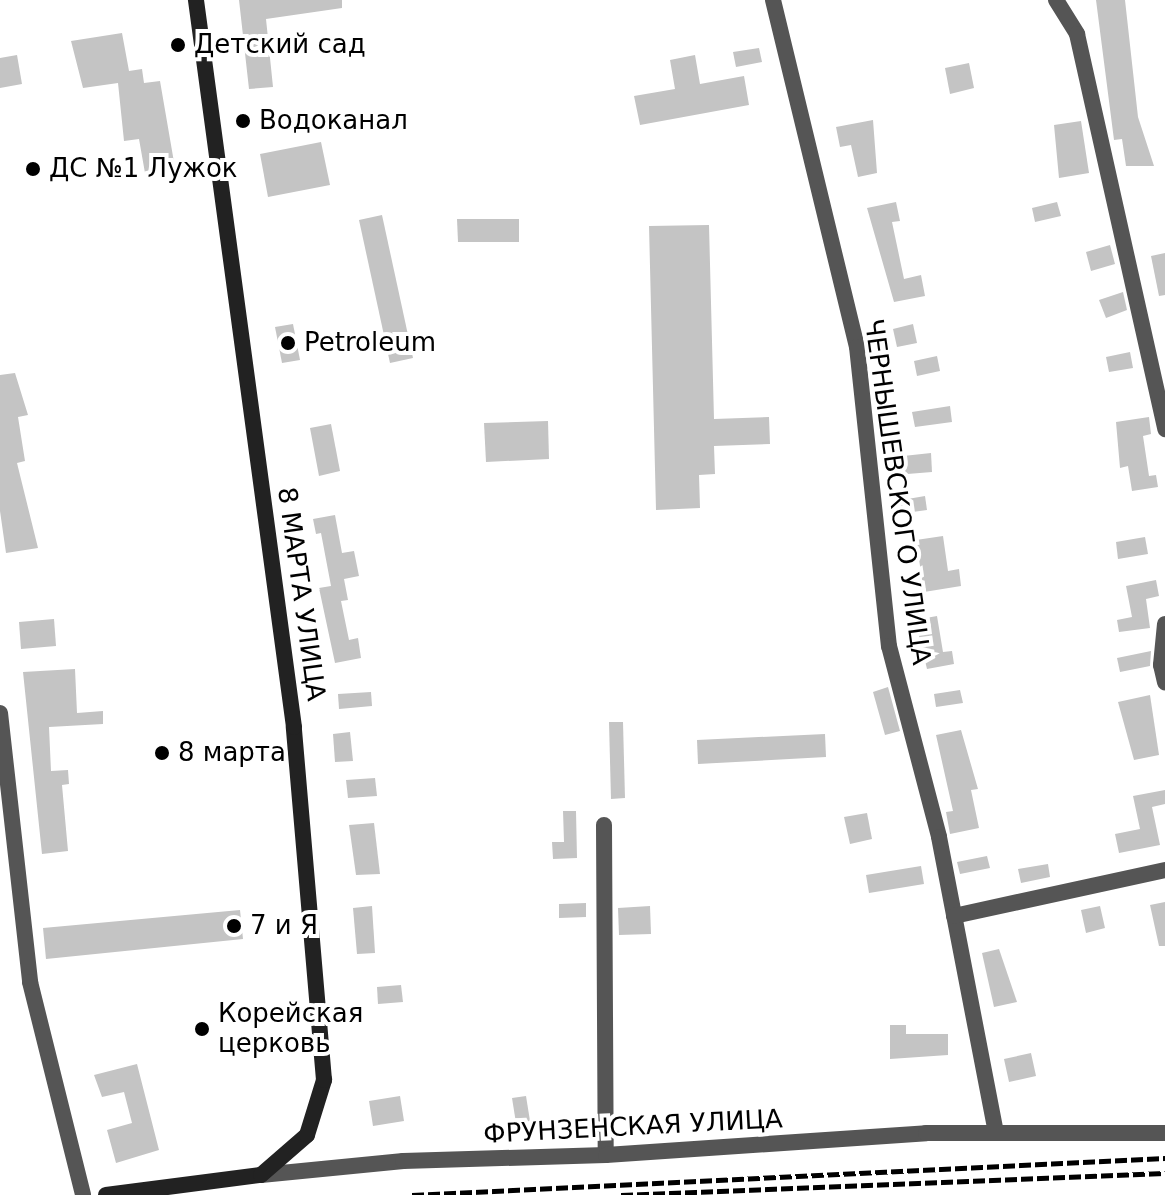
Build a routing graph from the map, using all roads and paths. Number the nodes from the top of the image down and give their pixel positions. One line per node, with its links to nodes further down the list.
1 (196, 0): 14 (street, 8 МАРТА УЛИЦА)
2 (773, 0): 10 (street, ЧЕРНЫШЕВСКОГО УЛИЦА)
3 (1056, 0): 4 (street)
4 (1165, 429)
5 (1165, 624): 6 (street)
6 (1165, 683)
7 (0, 713): 15 (street)
8 (604, 825): 13 (street)
9 (1165, 870): 10 (street)
10 (954, 916): 11 (street, ЧЕРНЫШЕВСКОГО УЛИЦА)
11 (996, 1133): 12 (street, ФРУНЗЕНСКАЯ УЛИЦА); 13 (street, ФРУНЗЕНСКАЯ УЛИЦА)
12 (1165, 1133)
13 (606, 1155): 14 (street, ФРУНЗЕНСКАЯ УЛИЦА)
14 (261, 1175): 16 (street, ФРУНЗЕНСКАЯ УЛИЦА)
15 (83, 1195)
16 (106, 1195)

